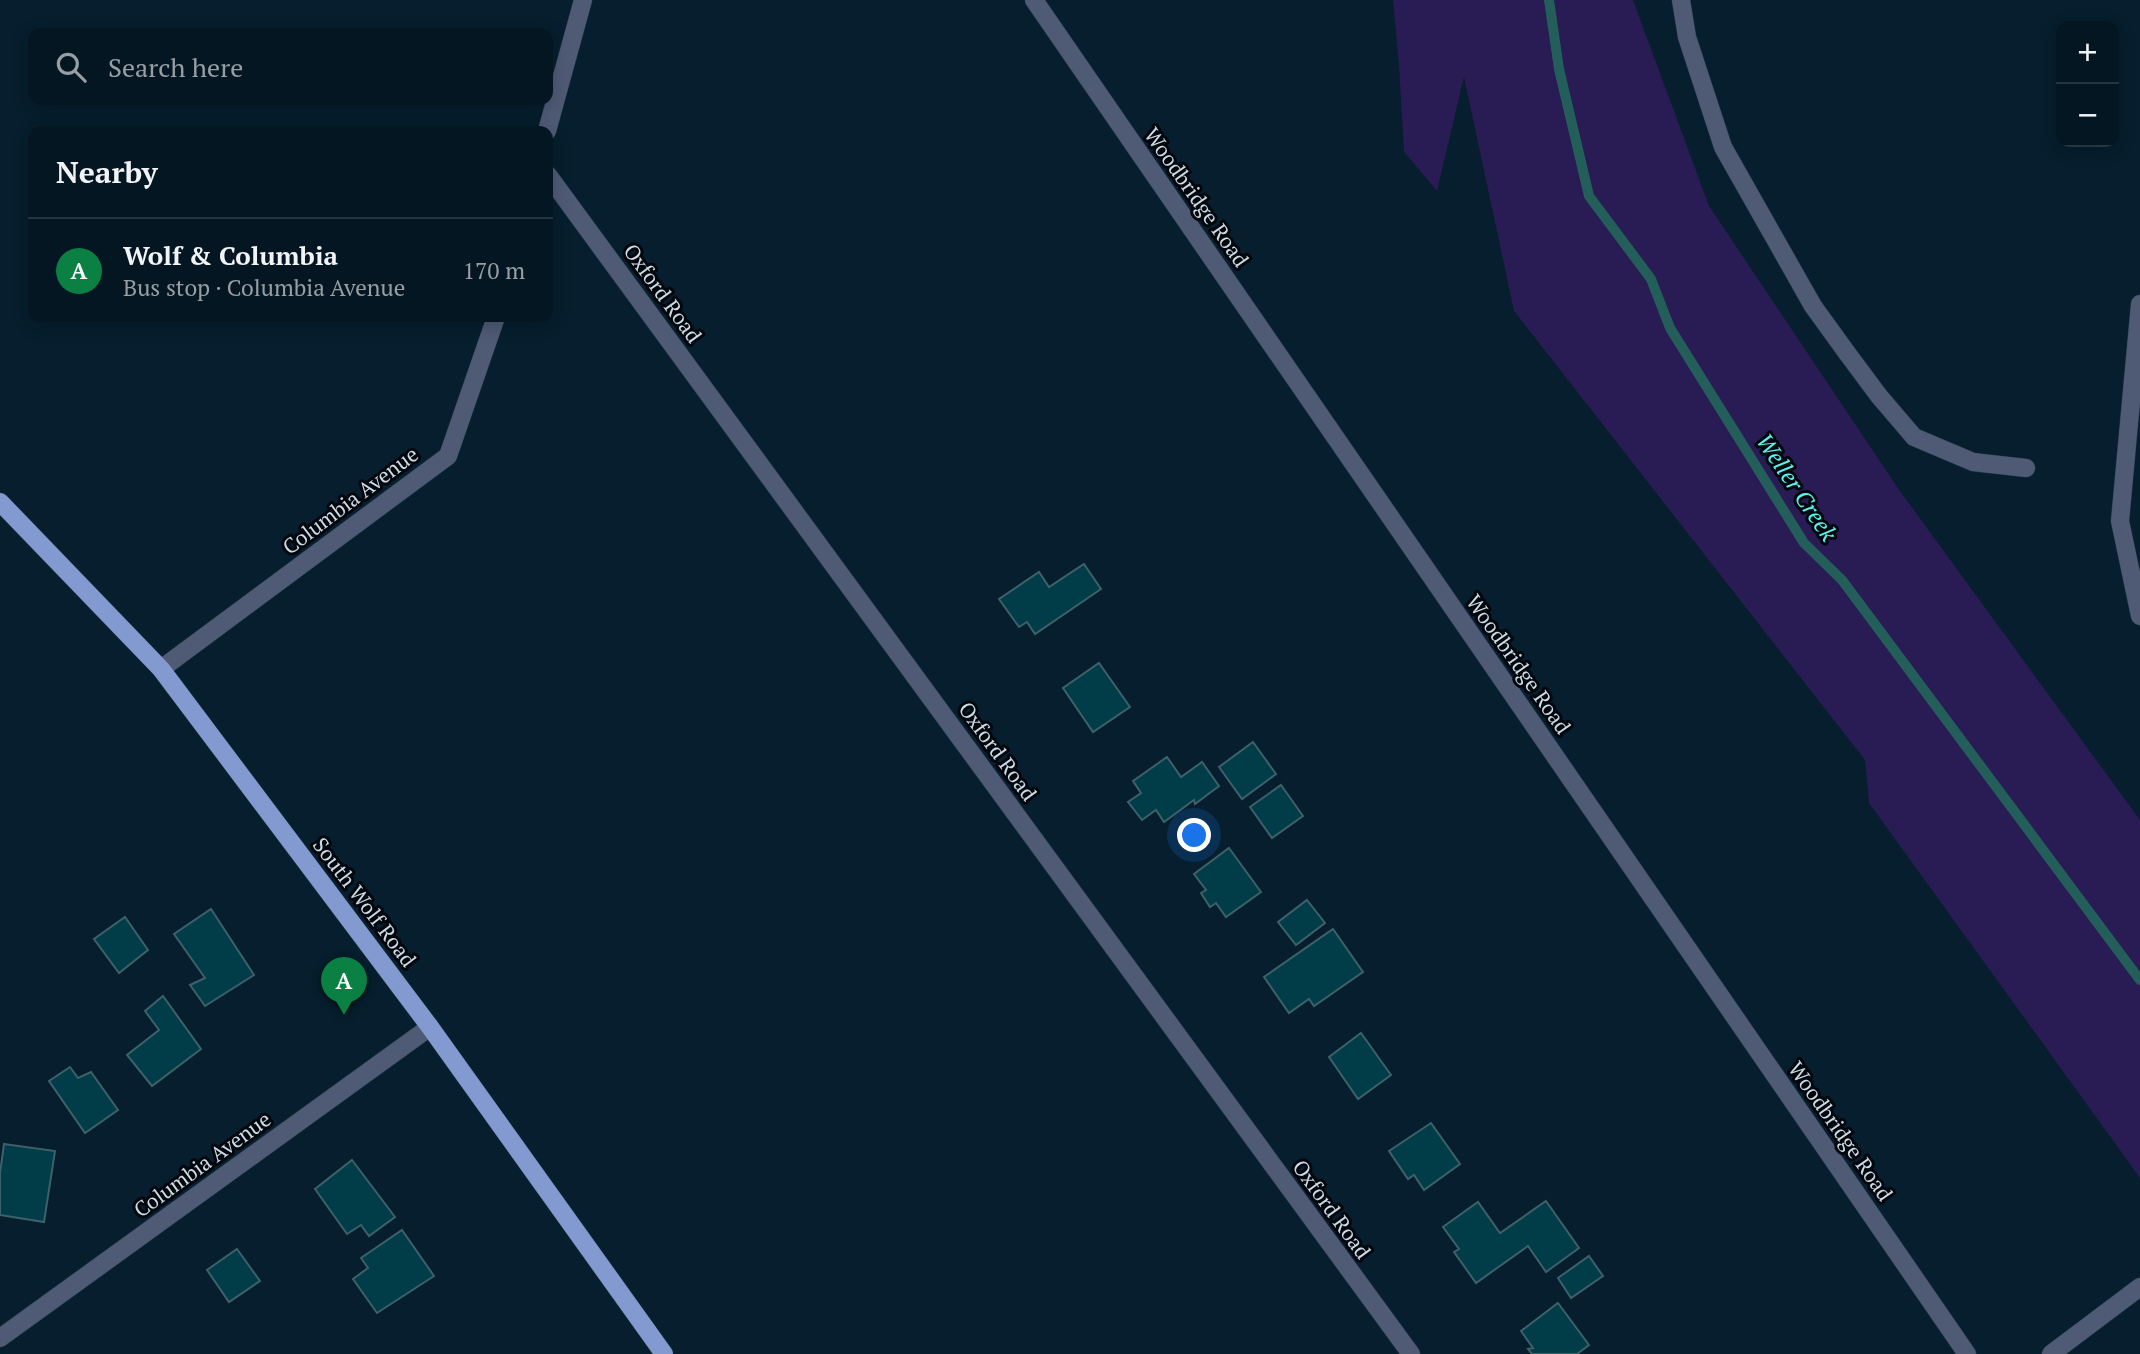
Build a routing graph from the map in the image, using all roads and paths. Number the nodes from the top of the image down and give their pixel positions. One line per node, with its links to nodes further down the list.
1 (583, 0): 4 (street)
2 (1034, 0): 18 (street, Woodbridge Road)
3 (1681, 0): 9 (street)
4 (548, 126)
5 (553, 182): 17 (street, Oxford Road)
6 (2140, 304): 8 (street)
7 (494, 322): 12 (street, Columbia Avenue)
8 (2134, 423): 11 (street)
9 (2026, 468)
10 (0, 502): 12 (main road, South Wolf Road)
11 (2140, 616)
12 (161, 669): 13 (main road, South Wolf Road)
13 (430, 1027): 15 (street, Columbia Avenue); 16 (main road, South Wolf Road)
14 (2140, 1287): 19 (street)
15 (0, 1338)
16 (664, 1354)
17 (1411, 1354)
18 (1967, 1354)
19 (2051, 1354)

